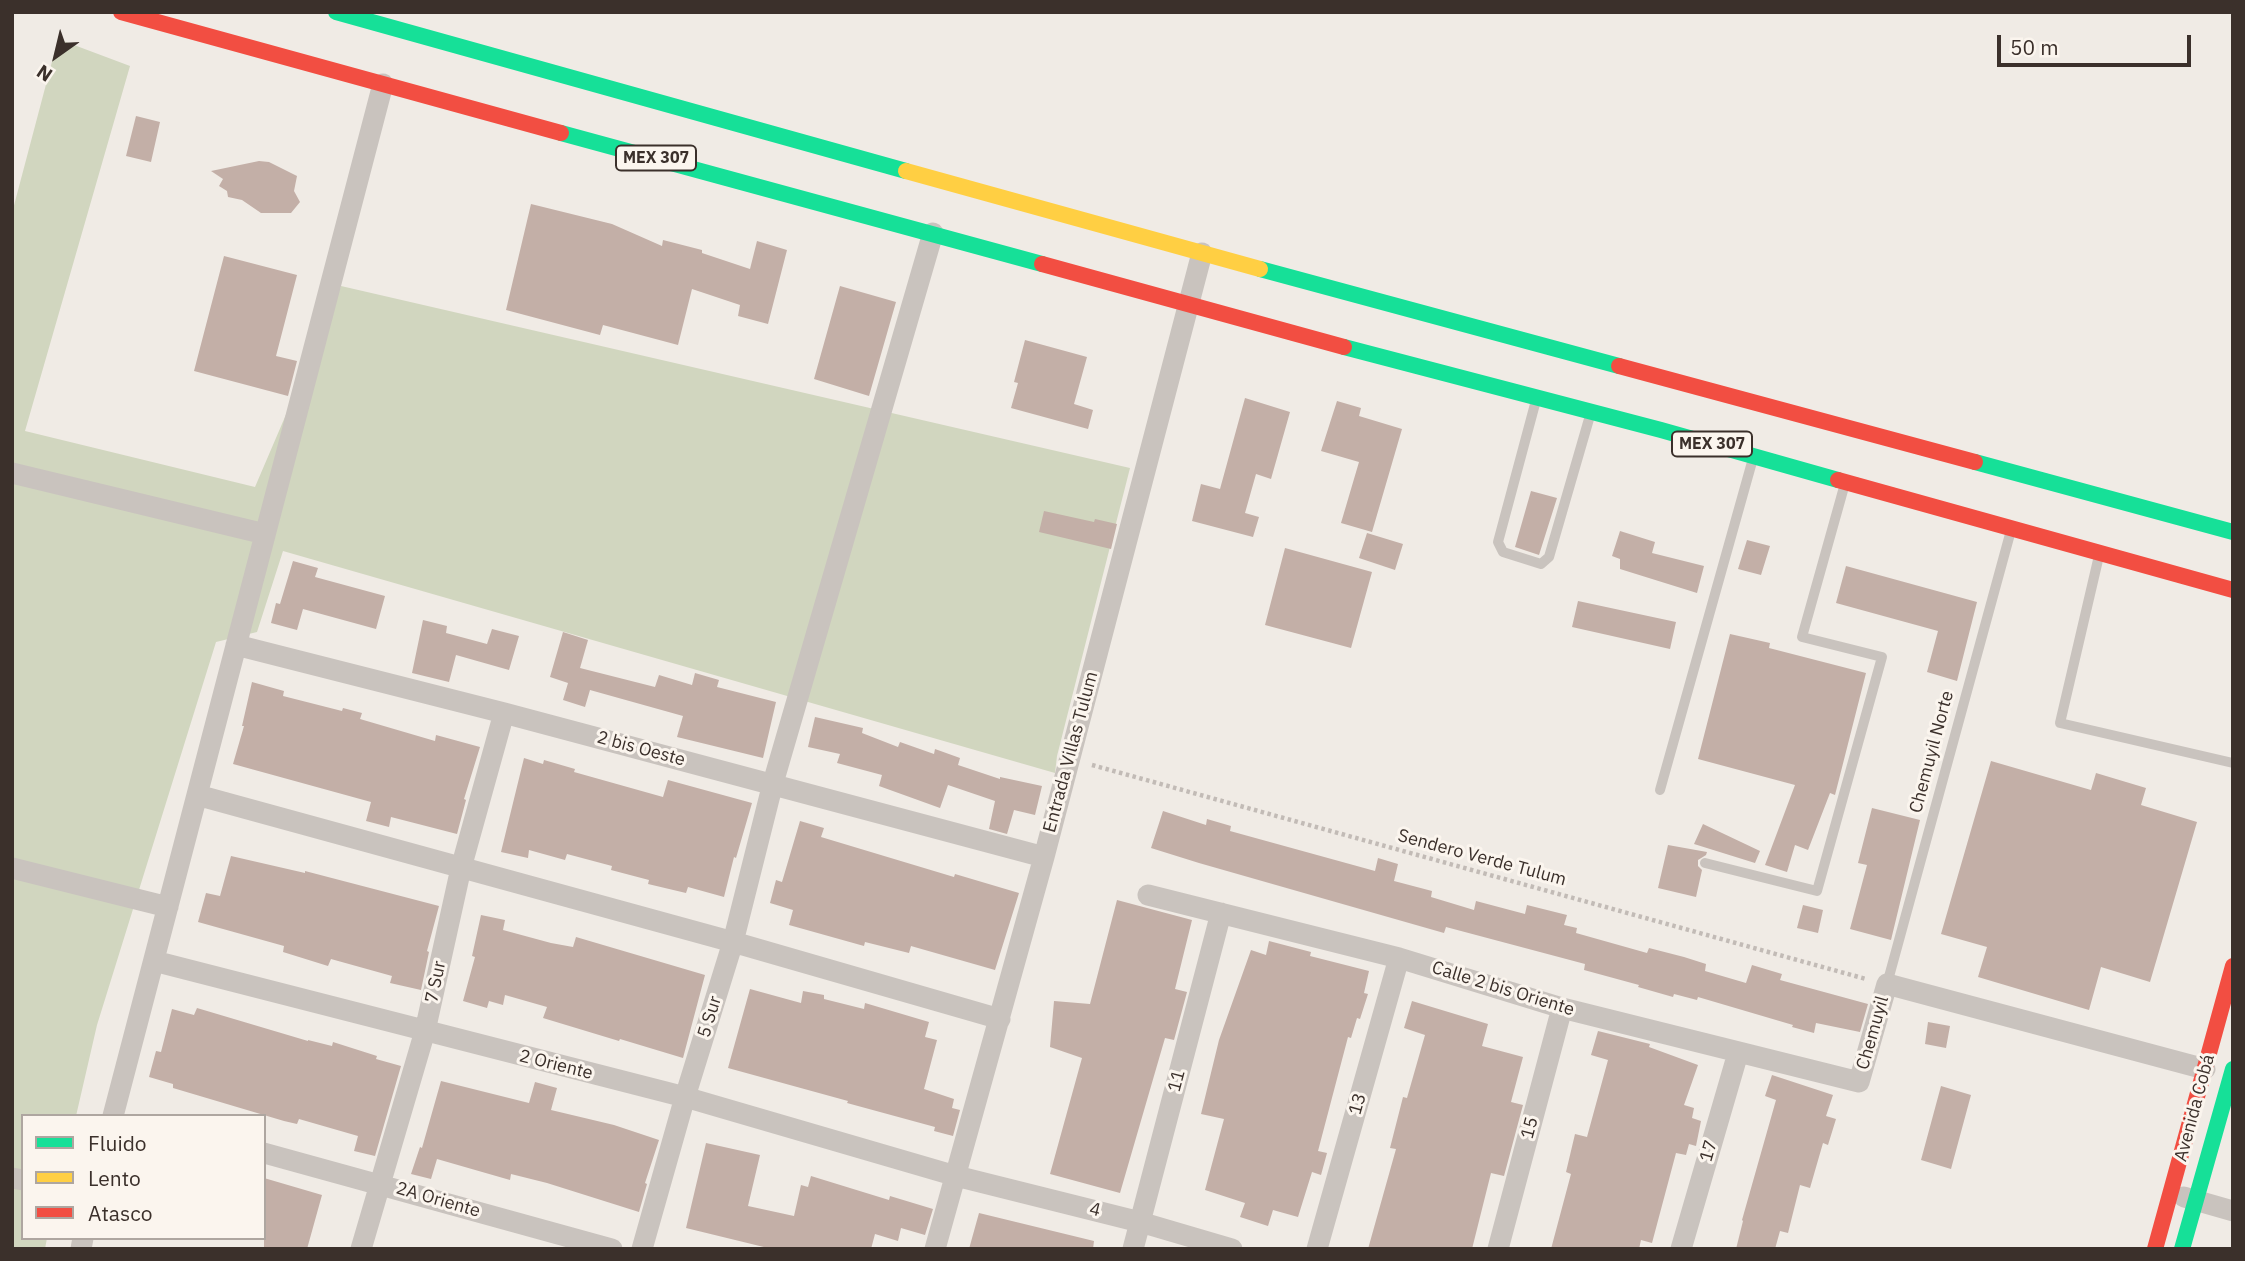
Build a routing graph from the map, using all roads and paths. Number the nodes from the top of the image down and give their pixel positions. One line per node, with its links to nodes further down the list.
1 (121, 12): 3 (main road, MEX 307)
2 (336, 12): 5 (main road)
3 (383, 84): 4 (main road, MEX 307); 14 (street)
4 (933, 233): 6 (main road, MEX 307); 23 (street, 5 Sur)
5 (1202, 253): 6 (street, Entrada Villas Tulum); 13 (main road)
6 (1191, 303): 7 (main road, MEX 307); 21 (street, Entrada Villas Tulum)
7 (1537, 398): 8 (main road, MEX 307); 8 (lane)
8 (1591, 413): 9 (main road, MEX 307)
9 (1753, 456): 11 (main road, MEX 307); 24 (lane)
10 (12, 473): 14 (street)
11 (1845, 481): 12 (main road, MEX 307); 27 (lane)
12 (2011, 528): 15 (main road, MEX 307); 37 (lane, Chemuyil Norte)
13 (2233, 531)
14 (265, 534): 19 (street)
15 (2099, 554): 16 (main road, MEX 307); 22 (lane)
16 (2211, 584): 17 (main road, MEX 307); 18 (main road)
17 (2233, 590)
18 (2233, 600)
19 (236, 645): 20 (street, 2 bis Oeste); 25 (street)
20 (504, 713): 23 (street, 2 bis Oeste); 29 (street, 7 Sur)
21 (1069, 759): 26 (street, Entrada Villas Tulum); 37 (path, Sendero Verde Tulum)
22 (2233, 763)
23 (773, 783): 26 (street, 2 bis Oeste); 33 (street, 5 Sur)
24 (1660, 790)
25 (197, 795): 29 (street); 31 (street)
26 (1044, 857): 39 (street, Entrada Villas Tulum)
27 (1705, 863)
28 (12, 868): 31 (street)
29 (461, 868): 33 (street); 40 (street, 7 Sur)
30 (1148, 894): 32 (street, Calle 2 bis Oriente)
31 (168, 907): 35 (street)
32 (1221, 913): 34 (street, Calle 2 bis Oriente); 53 (street, 11)
33 (733, 942): 39 (street); 45 (street, 5 Sur)
34 (1399, 958): 38 (street, Calle 2 bis Oriente); 60 (street, 13)
35 (154, 961): 40 (street, 2 Oriente); 46 (street)
36 (2233, 966): 42 (main road, Avenida Cobá)
37 (1888, 984): 42 (street); 44 (street, Chemuyil)
38 (1562, 1008): 41 (street, Calle 2 bis Oriente); 61 (street, 15)
39 (1000, 1019): 48 (street, Entrada Villas Tulum)
40 (425, 1031): 45 (street, 2 Oriente); 49 (street, 7 Sur)
41 (1738, 1053): 44 (street, Calle 2 bis Oriente); 62 (street, 17)
42 (2205, 1069): 50 (main road, Avenida Cobá)
43 (2233, 1069): 51 (main road, Avenida Cobá)
44 (1859, 1082)
45 (685, 1097): 48 (street, 2 Oriente); 56 (street, 5 Sur)
46 (116, 1114)
47 (266, 1154): 49 (street, 2A Oriente)
48 (956, 1176): 53 (street, 4); 57 (street, Entrada Villas Tulum)
49 (379, 1184): 54 (street, 7 Sur); 55 (street, 2A Oriente)
50 (2171, 1194): 51 (street); 63 (main road, Avenida Cobá)
51 (2196, 1201): 52 (street); 64 (main road, Avenida Cobá)
52 (2233, 1211)
53 (1140, 1222): 58 (street, 11); 59 (street, 4)
54 (361, 1249)
55 (612, 1249)
56 (642, 1249)
57 (935, 1249)
58 (1133, 1249)
59 (1232, 1249)
60 (1317, 1249)
61 (1497, 1249)
62 (1681, 1249)
63 (2155, 1249)
64 (2182, 1249)

